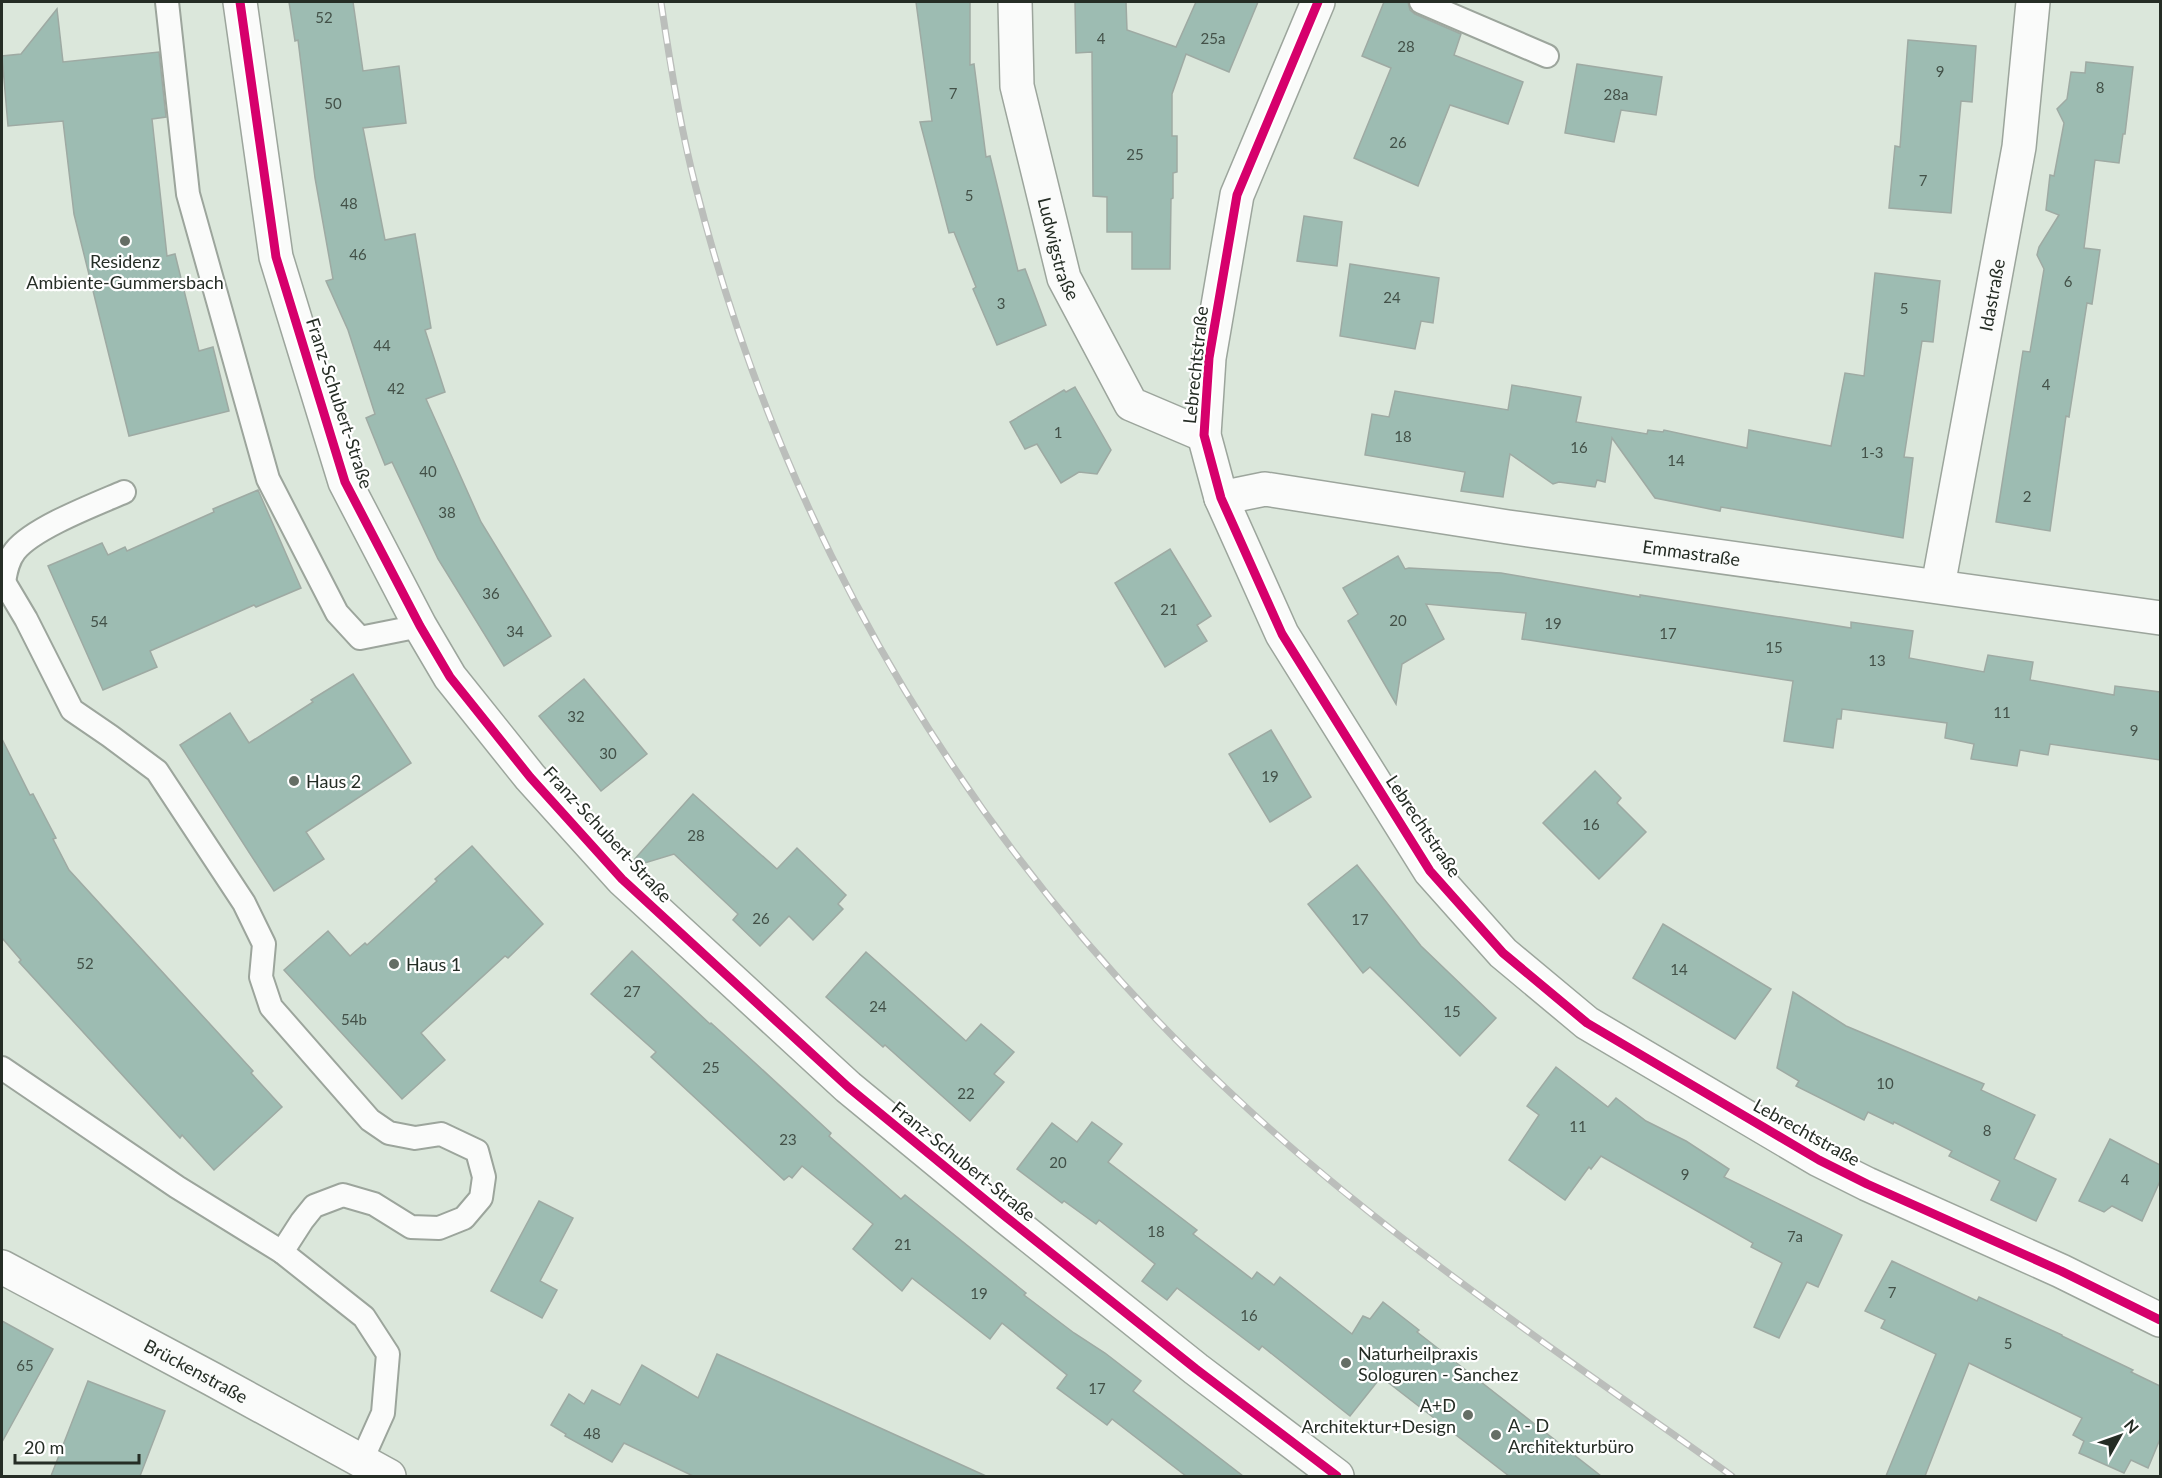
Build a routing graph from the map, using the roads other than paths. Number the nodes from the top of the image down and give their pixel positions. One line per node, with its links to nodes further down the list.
1 (167, 2): 14 (lane)
2 (240, 2): 14 (street, Franz-Schubert-Straße)
3 (1015, 2): 8 (street, Ludwigstraße)
4 (1318, 2): 8 (street, Lebrechtstraße)
5 (1421, 2): 7 (lane)
6 (2033, 2): 12 (street, Idastraße)
7 (1547, 56)
8 (1204, 435): 10 (street, Lebrechtstraße)
9 (124, 492): 11 (lane)
10 (1221, 498): 12 (street, Emmastraße); 18 (street, Lebrechtstraße)
11 (3, 582): 16 (lane)
12 (1938, 586): 13 (street, Emmastraße)
13 (2160, 618)
14 (420, 626): 21 (street, Franz-Schubert-Straße)
15 (2, 1068): 16 (lane)
16 (282, 1252): 19 (lane)
17 (2, 1267): 19 (street, Brückenstraße)
18 (2160, 1320)
19 (361, 1462): 20 (street, Brückenstraße)
20 (389, 1476)
21 (1337, 1476)

